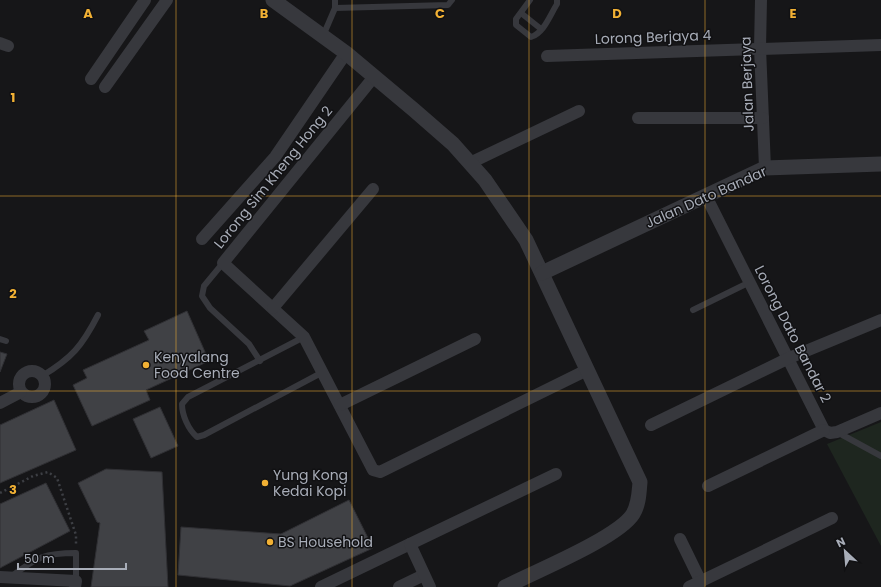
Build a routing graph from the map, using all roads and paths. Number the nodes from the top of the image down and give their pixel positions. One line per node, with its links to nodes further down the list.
1 (145, 0): 18 (street)
2 (167, 0): 19 (street)
3 (273, 0): 12 (street)
4 (335, 0): 9 (lane)
5 (452, 0): 9 (lane)
6 (530, 0): 10 (lane)
7 (557, 0): 11 (lane)
8 (761, 0): 14 (street, Jalan Berjaya)
9 (335, 8): 12 (lane)
10 (521, 13): 11 (lane); 11 (lane)
11 (542, 30)
12 (323, 36): 15 (street)
13 (881, 45): 14 (street, Lorong Berjaya 4)
14 (760, 48): 16 (street, Lorong Berjaya 4); 22 (street, Jalan Berjaya)
15 (346, 53): 17 (street); 28 (street)
16 (547, 56)
17 (373, 78): 23 (street); 29 (street, Lorong Sim Kheng Hong 2)
18 (91, 79)
19 (105, 87)
20 (579, 111): 23 (street)
21 (638, 118): 22 (street)
22 (763, 118): 25 (street, Jalan Berjaya)
23 (470, 163): 30 (street)
24 (881, 164): 25 (street, Jalan Dato Bandar)
25 (765, 168): 27 (street, Jalan Dato Bandar)
26 (373, 189): 32 (street)
27 (706, 196): 30 (street, Jalan Dato Bandar); 31 (street, Lorong Dato Bandar 2)
28 (202, 239)
29 (223, 263): 32 (street, Lorong Sim Kheng Hong 2); 39 (lane)
30 (542, 273): 40 (street)
31 (750, 282): 33 (lane); 38 (street, Lorong Dato Bandar 2)
32 (273, 308): 36 (street, Lorong Sim Kheng Hong 2)
33 (693, 310)
34 (98, 315): 42 (lane)
35 (881, 320): 38 (street)
36 (304, 337): 39 (lane); 41 (street, Lorong Sim Kheng Hong 2)
37 (475, 339): 45 (street)
38 (789, 358): 47 (street); 48 (street, Lorong Dato Bandar 2)
39 (260, 361): 41 (lane)
40 (588, 370): 45 (street, Lorong Sim Kheng Hong 2); 65 (street)
41 (323, 372): 45 (street, Lorong Sim Kheng Hong 2)
42 (42, 376): 43 (street); 43 (street)
43 (21, 392): 44 (street)
44 (0, 403)
45 (340, 405)
46 (881, 413): 49 (street)
47 (651, 425)
48 (824, 430): 49 (street); 52 (street)
49 (837, 432): 50 (lane)
50 (881, 456)
51 (556, 474): 56 (street)
52 (708, 486)
53 (0, 493): 57 (path)
54 (832, 518): 60 (street)
55 (680, 539): 60 (street)
56 (410, 544): 58 (street); 62 (street)
57 (76, 553): 59 (lane); 61 (lane)
58 (424, 575): 63 (street); 64 (street)
59 (5, 578): 61 (street)
60 (700, 582): 66 (street)
61 (75, 584)
62 (321, 587)
63 (399, 587)
64 (430, 587)
65 (505, 587)
66 (689, 587)

